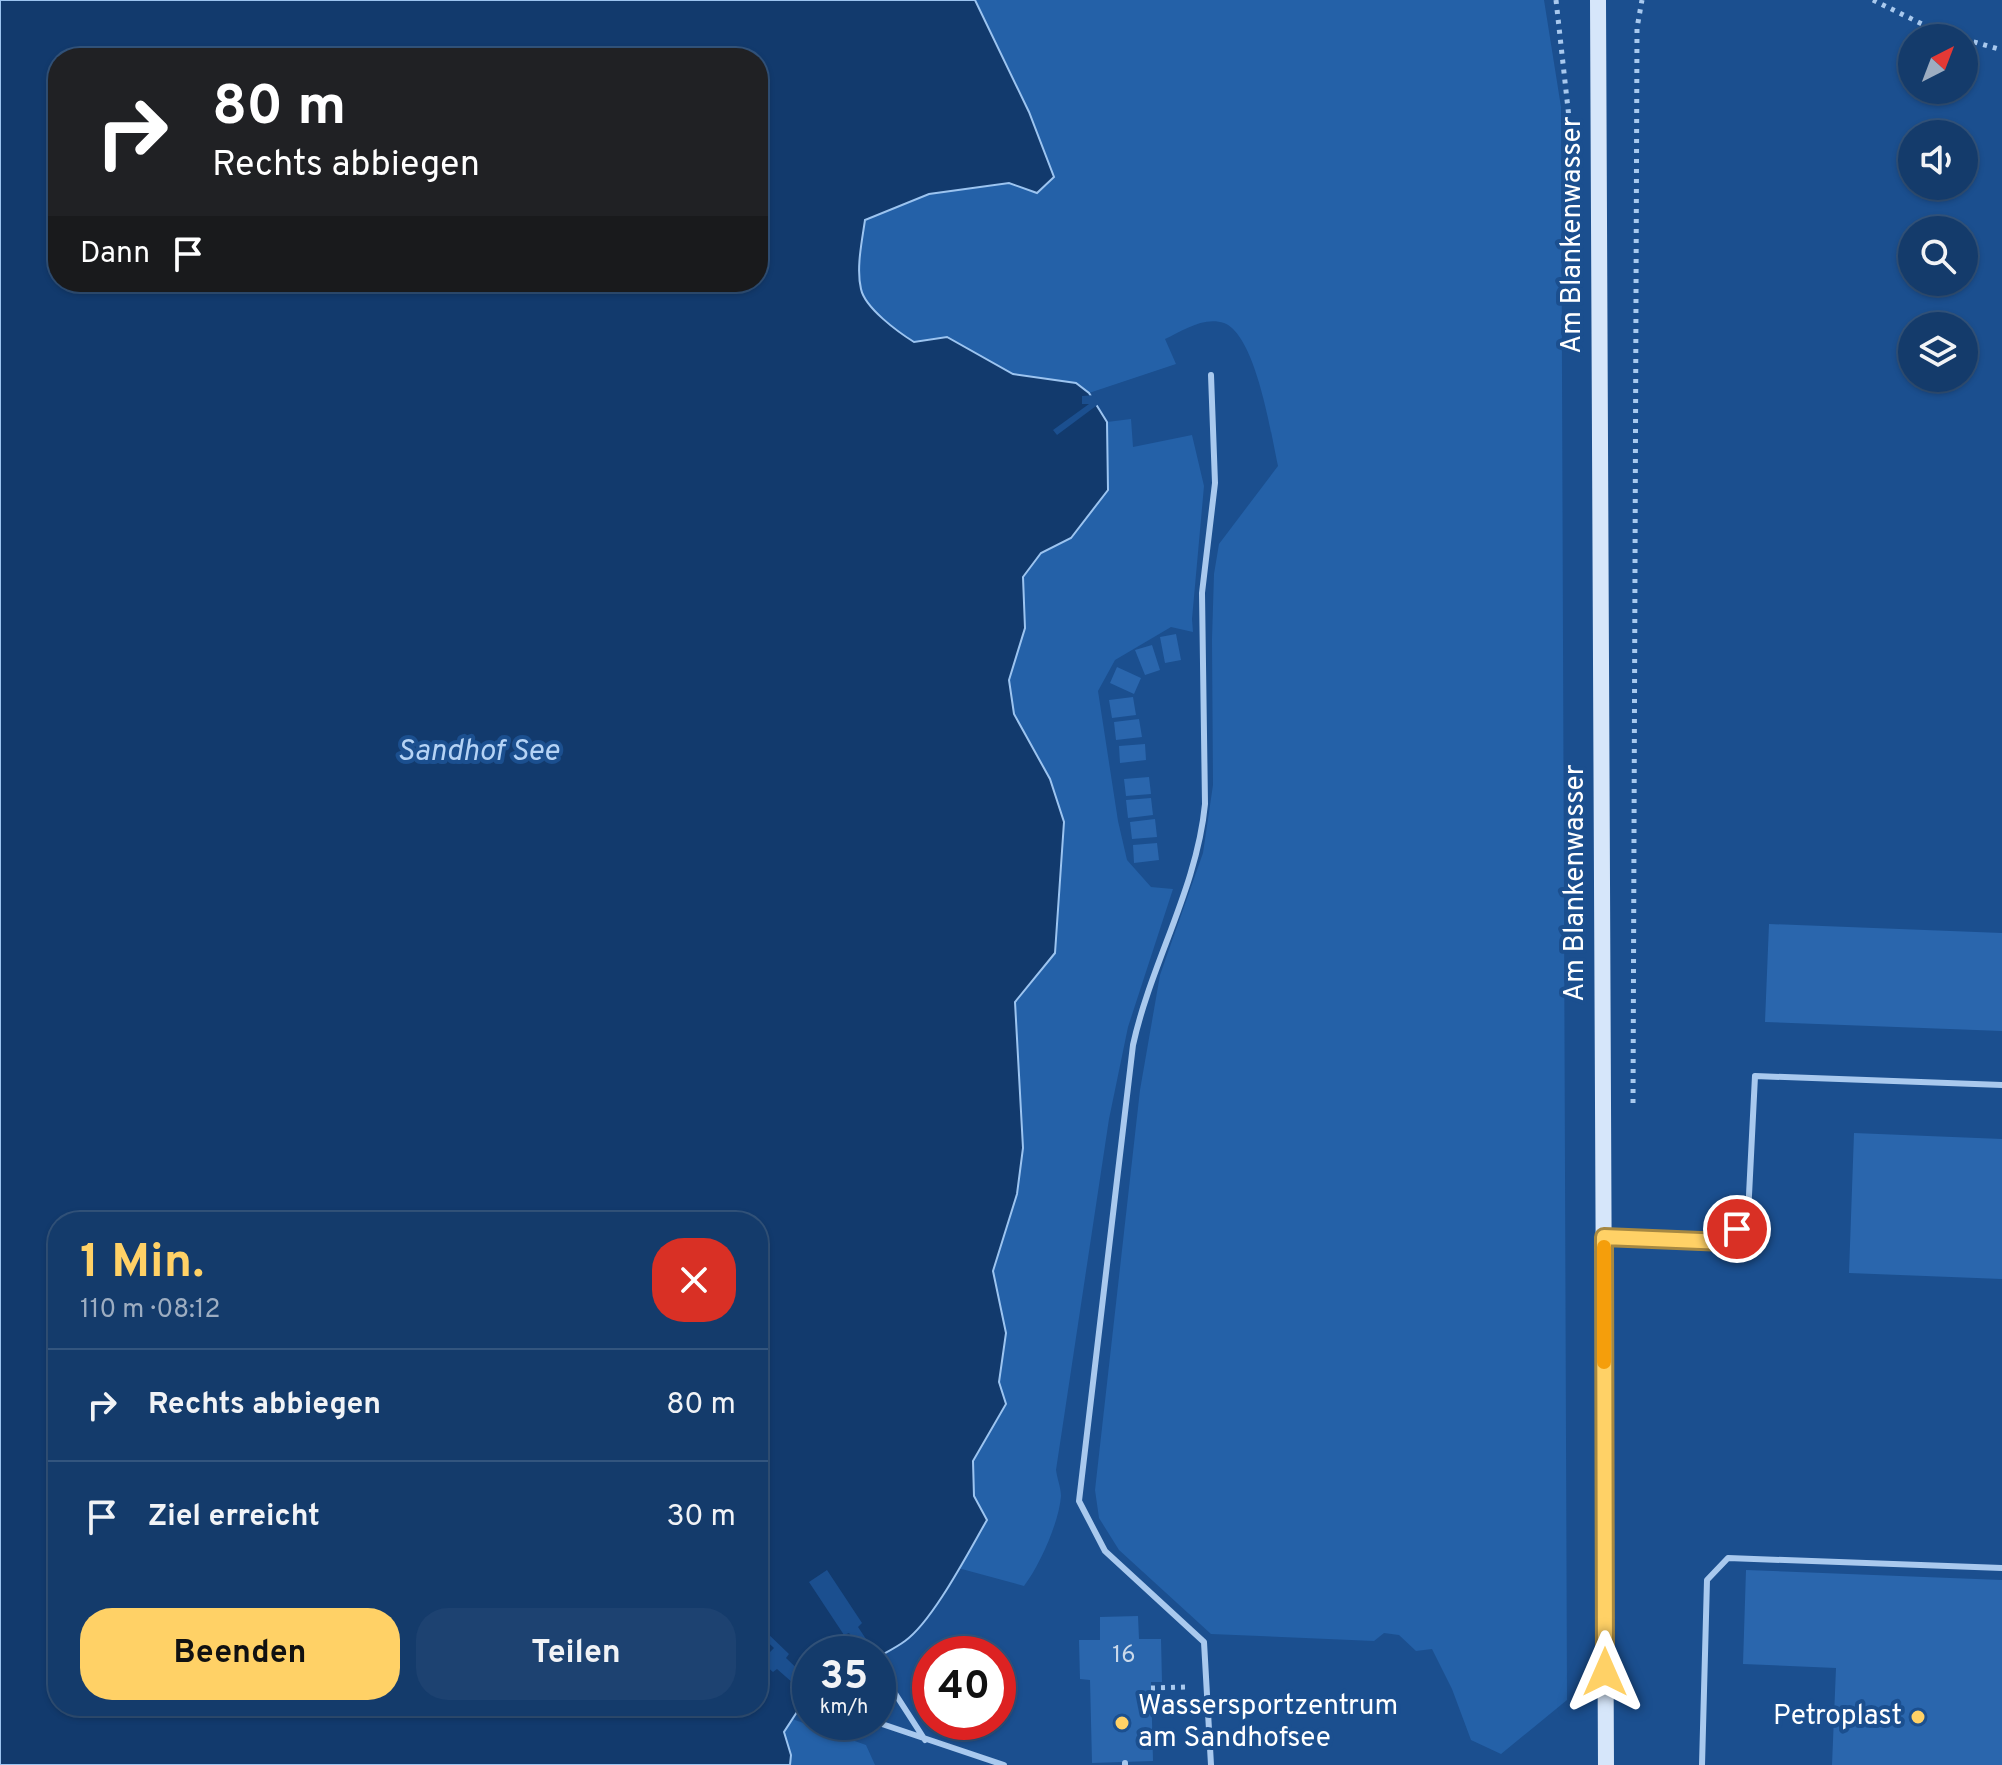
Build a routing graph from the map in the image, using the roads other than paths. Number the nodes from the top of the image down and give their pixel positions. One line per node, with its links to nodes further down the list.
1 (1598, 0): 4 (street, Am Blankenwasser)
2 (1211, 375): 10 (lane)
3 (2002, 1085): 4 (lane)
4 (1604, 1237): 11 (street, Am Blankenwasser)
5 (2002, 1568): 12 (lane)
6 (896, 1695): 7 (lane)
7 (912, 1720)
8 (925, 1740): 9 (lane)
9 (1004, 1765)
10 (1211, 1765)
11 (1606, 1765)
12 (1702, 1765)

